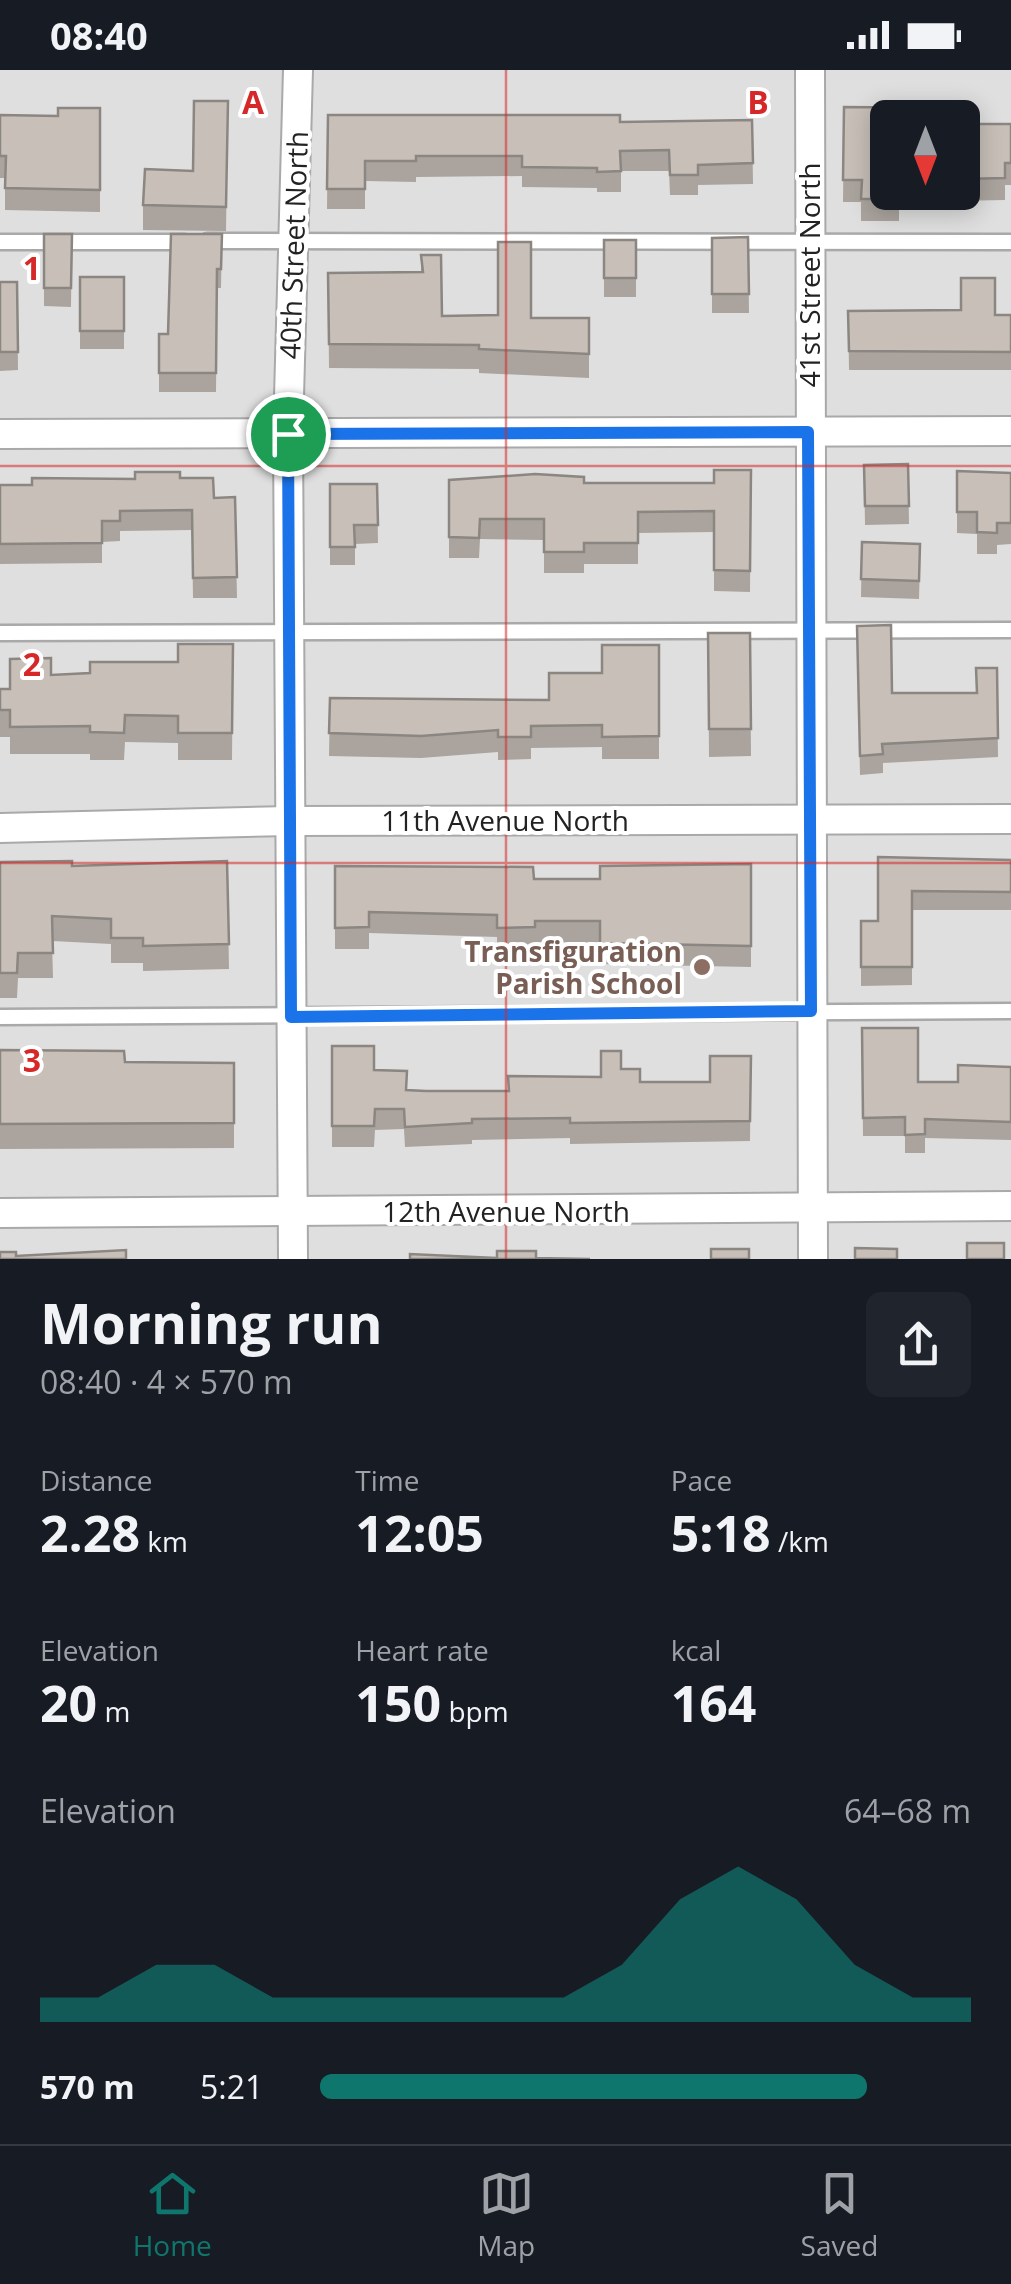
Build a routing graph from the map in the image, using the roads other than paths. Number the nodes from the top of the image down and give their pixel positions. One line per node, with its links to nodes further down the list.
1 (298, 70): 3 (street, 40th Street North)
2 (810, 70): 6 (street, 41st Street North)
3 (293, 241): 4 (lane); 6 (lane); 10 (street, 40th Street North)
4 (0, 242)
5 (1011, 242): 6 (lane)
6 (810, 244): 8 (street, 41st Street North)
7 (1011, 431): 8 (street)
8 (808, 432): 10 (street); 11 (street, 41st Street North)
9 (0, 434): 10 (street)
10 (288, 434): 13 (street, 40th Street North)
11 (810, 630): 12 (lane); 13 (lane); 15 (street, 41st Street North)
12 (1011, 630)
13 (289, 632): 14 (lane); 17 (street, 40th Street North)
14 (0, 633)
15 (811, 818): 16 (street, 11th Avenue North); 17 (street, 11th Avenue North); 19 (street, 41st Street North)
16 (1011, 819)
17 (290, 822): 18 (street, 11th Avenue North); 22 (street, 40th Street North)
18 (0, 828)
19 (811, 1011): 20 (lane); 22 (lane); 24 (street, 41st Street North)
20 (1011, 1011)
21 (0, 1017): 22 (lane)
22 (291, 1017): 25 (street, 40th Street North)
23 (1011, 1206): 24 (street, 12th Avenue North)
24 (811, 1208): 25 (street, 12th Avenue North); 28 (street, 41st Street North)
25 (293, 1212): 26 (street, 12th Avenue North); 27 (street, 40th Street North)
26 (0, 1213)
27 (293, 1259)
28 (812, 1259)

